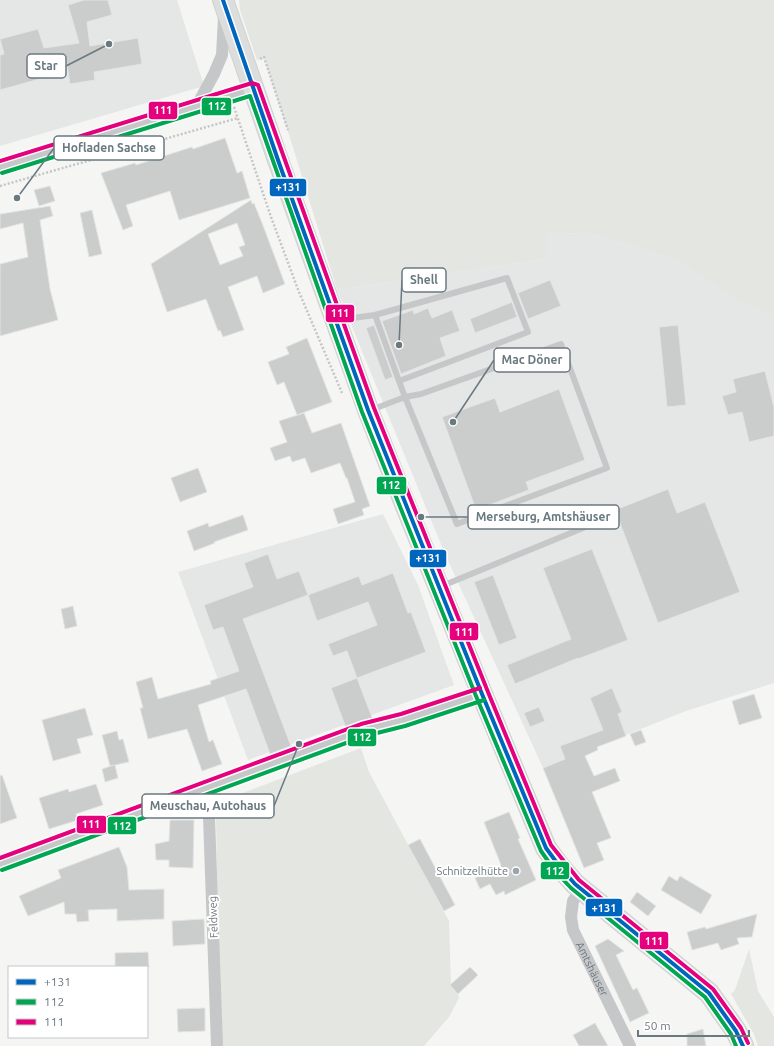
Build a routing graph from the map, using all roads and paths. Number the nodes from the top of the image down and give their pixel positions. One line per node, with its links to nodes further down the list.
1 (224, 3): 2 (main road); 3 (street)
2 (254, 90): 3 (street); 8 (main road)
3 (196, 107): 5 (street)
4 (238, 118): 6 (path)
5 (0, 167)
6 (0, 186)
7 (375, 315): 8 (lane); 9 (lane); 9 (lane)
8 (336, 320): 11 (main road)
9 (399, 381): 10 (lane)
10 (405, 397): 10 (lane); 11 (lane)
11 (368, 410): 13 (main road)
12 (583, 528): 13 (lane)
13 (438, 587): 14 (main road)
14 (482, 694): 15 (street); 17 (main road)
15 (208, 788): 16 (street); 18 (street, Feldweg)
16 (0, 864)
17 (581, 889): 19 (street, Amtshäuser); 20 (main road)
18 (217, 1046)
19 (630, 1046)
20 (743, 1046)

